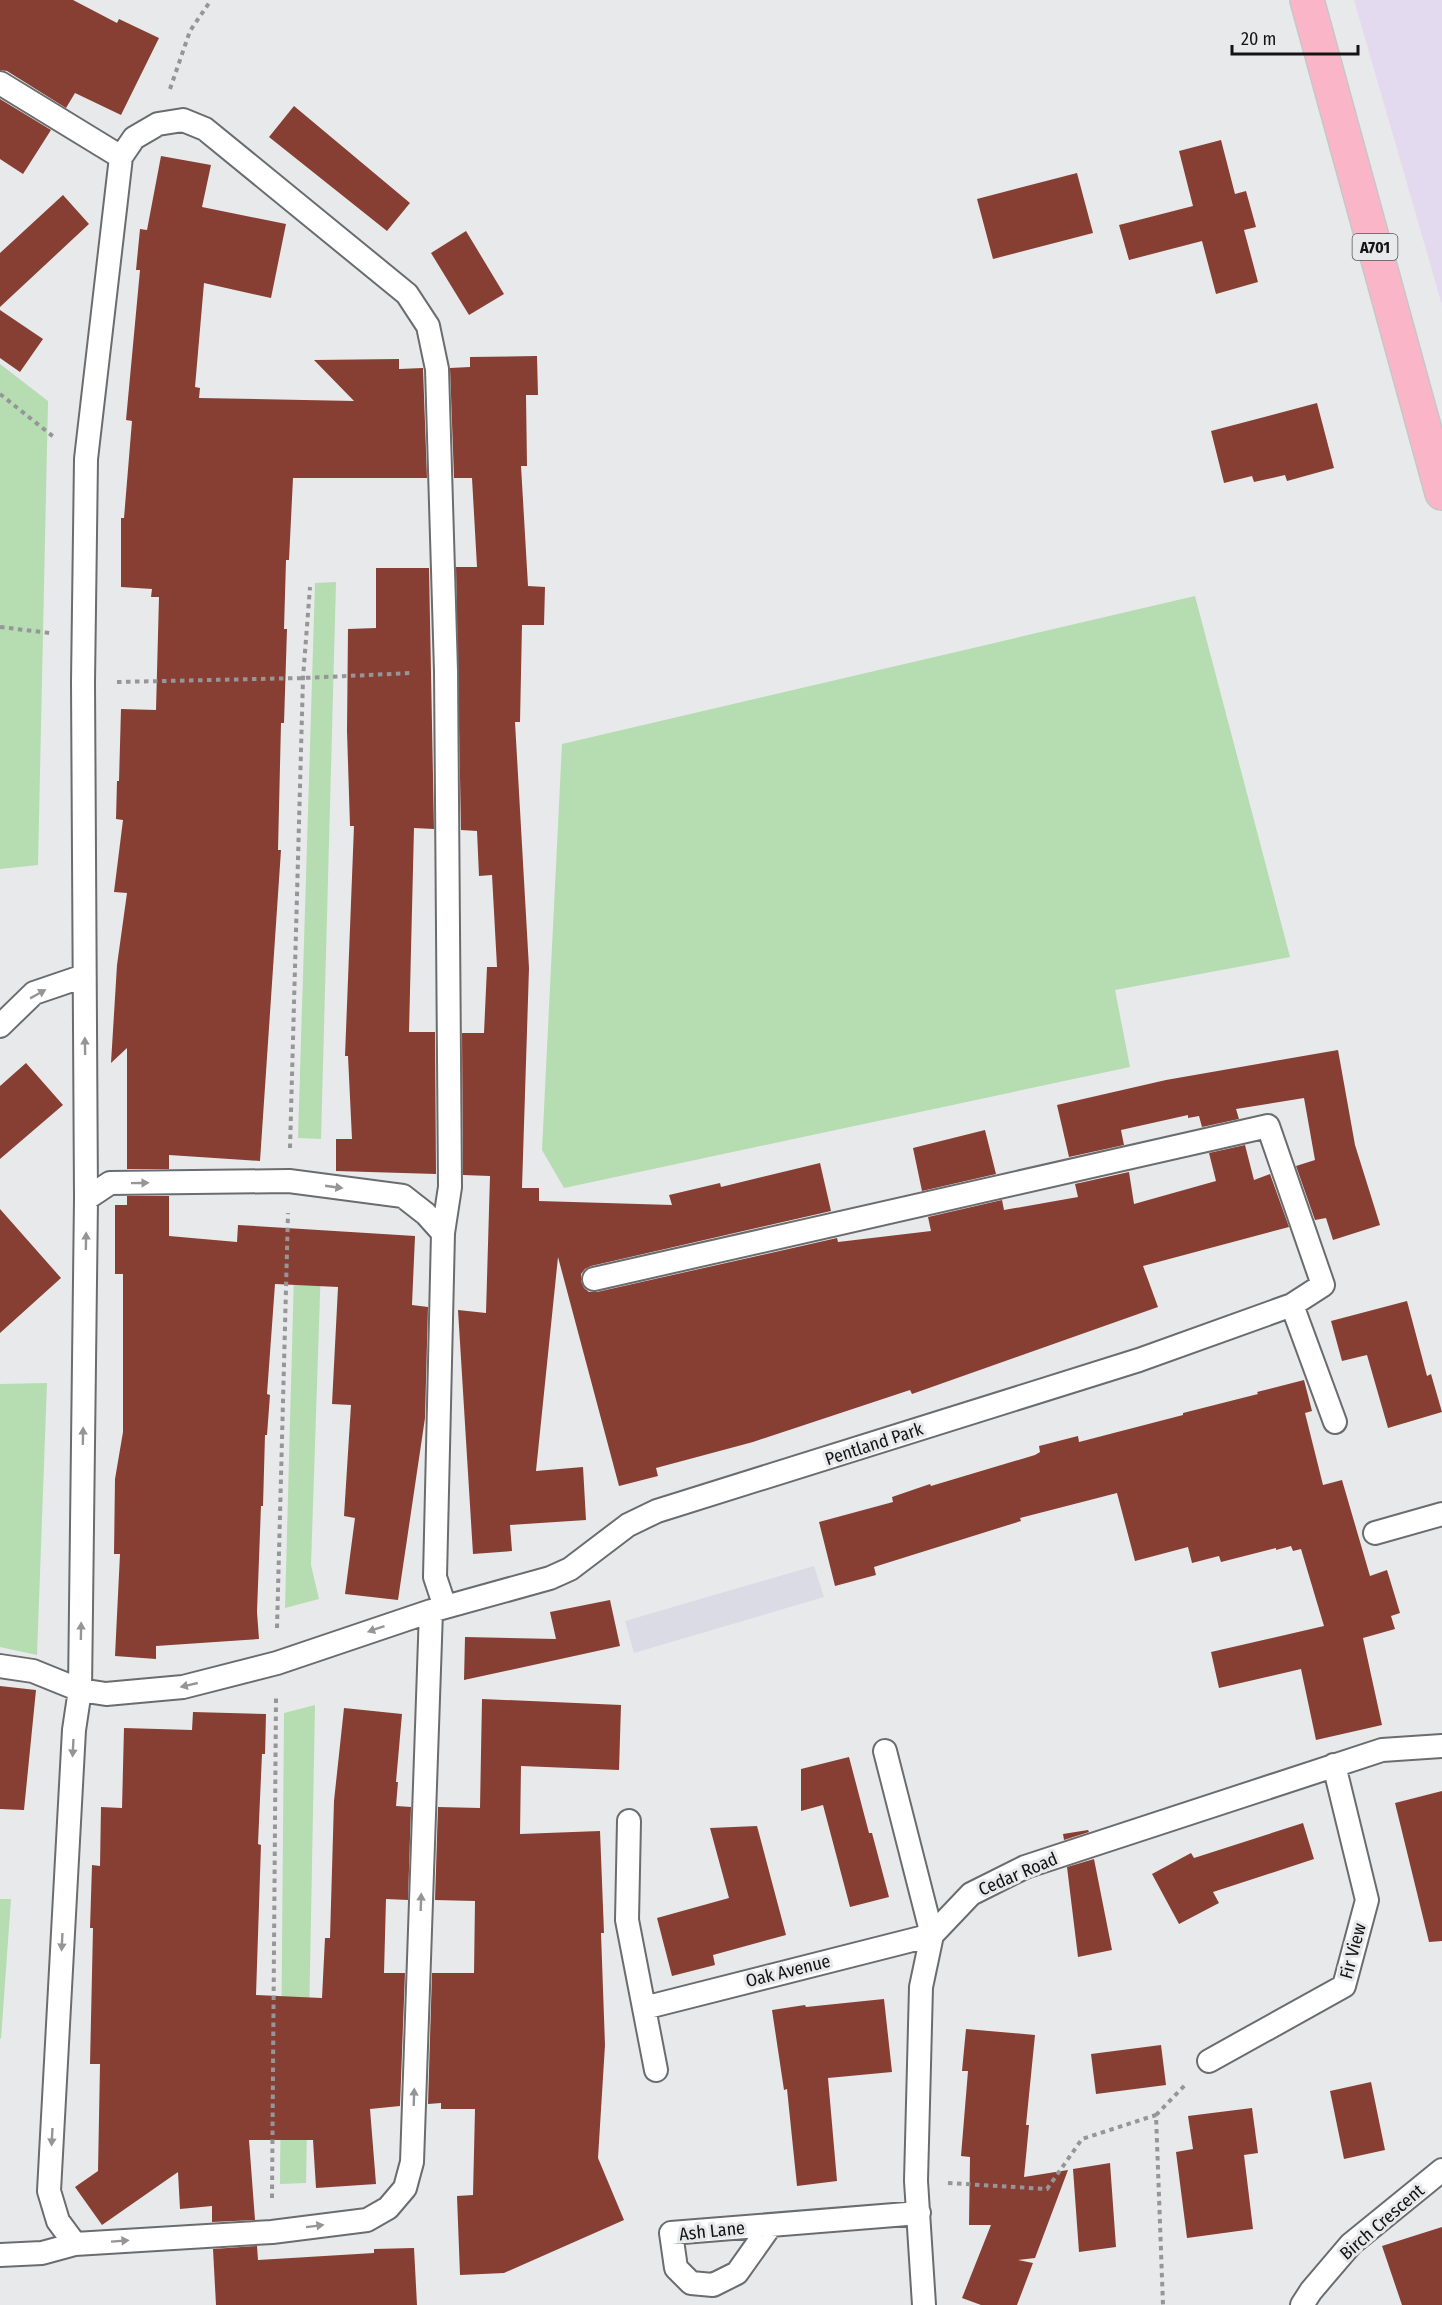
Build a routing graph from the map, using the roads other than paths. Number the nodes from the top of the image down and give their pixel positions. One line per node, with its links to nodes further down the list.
1 (1307, 0): 4 (main road, A701)
2 (0, 83): 3 (lane)
3 (121, 158): 5 (lane); 8 (lane)
4 (1442, 493)
5 (84, 976): 6 (lane, one-way to 5); 7 (lane, one-way to 5)
6 (0, 1026)
7 (86, 1199): 8 (lane, one-way to 8); 16 (lane, one-way to 7)
8 (443, 1233): 14 (lane)
9 (594, 1279): 10 (lane, Pentland Park)
10 (1292, 1305): 11 (lane); 14 (lane, Pentland Park)
11 (1335, 1422)
12 (1442, 1514): 13 (lane)
13 (1375, 1533)
14 (438, 1609): 16 (lane, Pentland Park, one-way to 16); 28 (lane, one-way to 14)
15 (0, 1666): 16 (lane, Pentland Park)
16 (80, 1690): 28 (lane, one-way to 28)
17 (1442, 1746): 19 (lane, Cedar Road)
18 (885, 1751): 21 (lane)
19 (1334, 1765): 21 (lane, Cedar Road); 23 (lane, Fir View)
20 (629, 1821): 22 (lane)
21 (932, 1935): 22 (lane, Oak Avenue); 26 (lane)
22 (644, 2008): 24 (lane)
23 (1209, 2061)
24 (656, 2070)
25 (1442, 2170): 31 (lane, Birch Crescent)
26 (919, 2213): 27 (lane, Ash Lane); 30 (lane)
27 (771, 2225)
28 (75, 2244): 29 (lane)
29 (0, 2255)
30 (924, 2305)
31 (1302, 2305)

